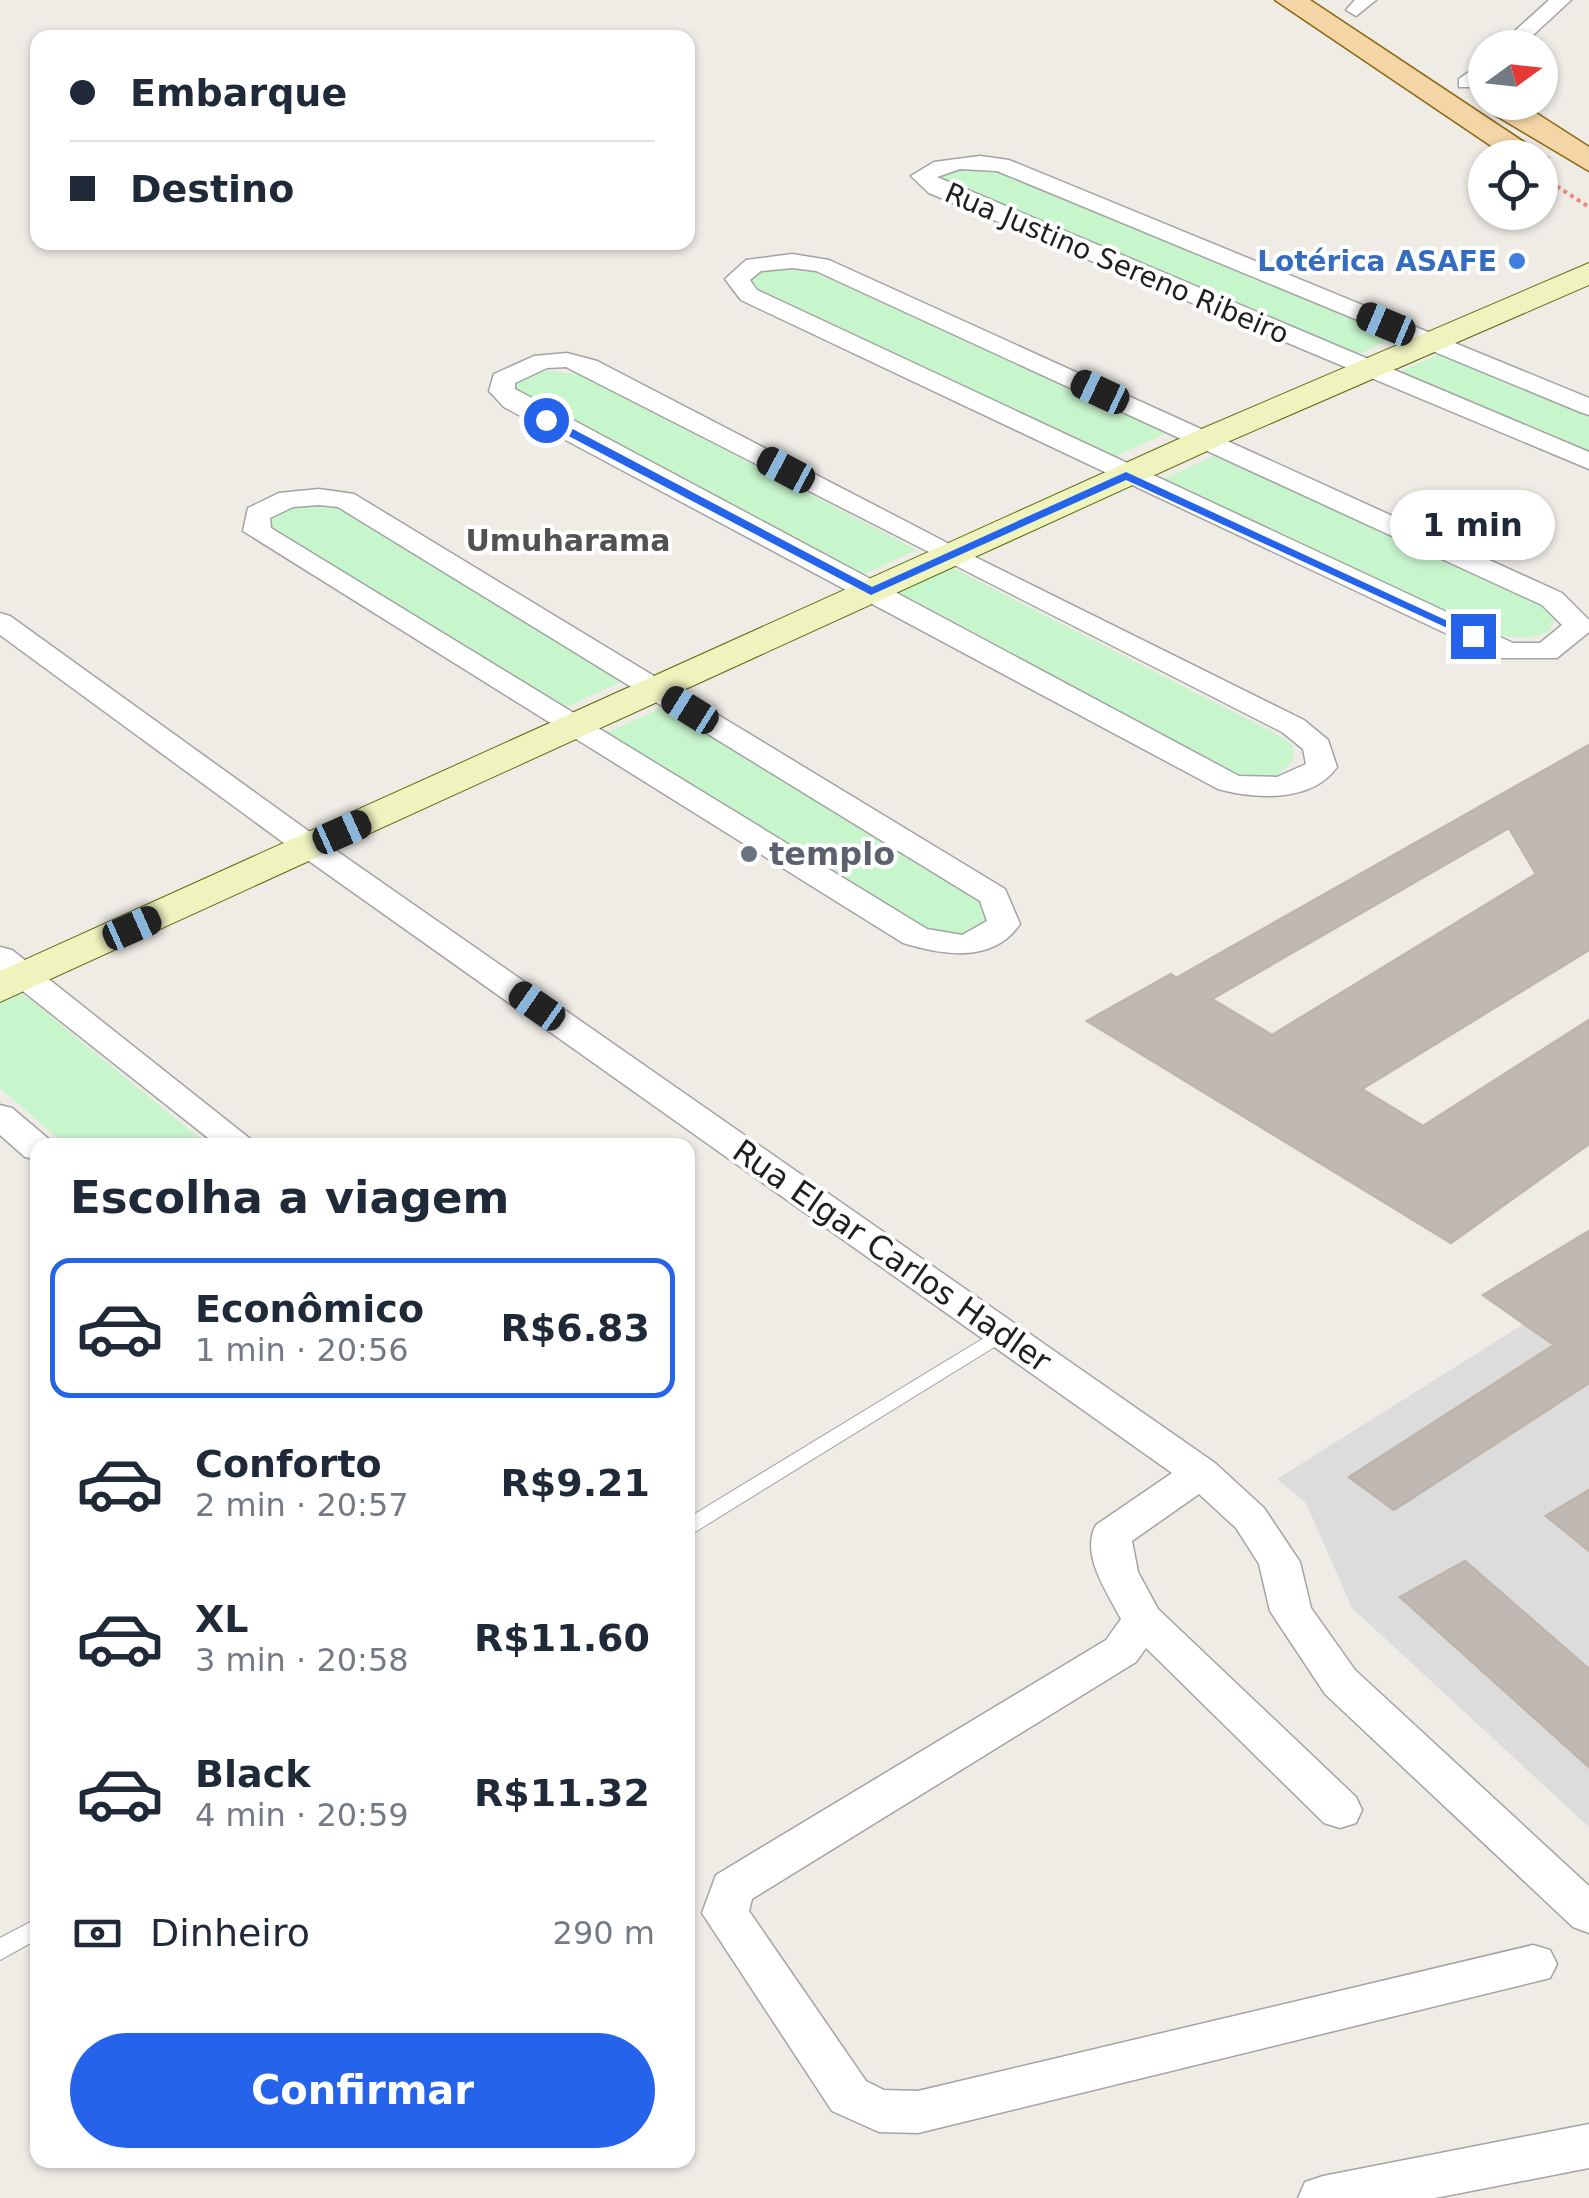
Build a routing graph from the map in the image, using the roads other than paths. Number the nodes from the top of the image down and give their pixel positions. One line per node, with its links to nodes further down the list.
1 (1290, 0): 7 (main road)
2 (1561, 0): 4 (street)
3 (1354, 4): 5 (main road)
4 (1527, 30)
5 (1468, 74)
6 (1525, 120): 8 (main road)
7 (1500, 140)
8 (1589, 161)
9 (1558, 177): 10 (main road)
10 (1589, 195)
11 (1589, 273): 12 (street)
12 (1432, 343): 13 (street); 13 (street, Rua Justino Sereno Ribeiro); 14 (street, Rua Justino Sereno Ribeiro)
13 (1366, 368): 15 (street); 16 (street, Rua Justino Sereno Ribeiro)
14 (1589, 406)
15 (1204, 440): 17 (street); 17 (street); 17 (street)
16 (1589, 460)
17 (1126, 476): 18 (street)
18 (951, 556): 19 (street); 19 (street); 19 (street)
19 (871, 592): 21 (street)
20 (0, 622): 23 (street, Rua Elgar Carlos Hadler)
21 (657, 689): 22 (street); 22 (street); 22 (street)
22 (571, 728): 23 (street)
23 (310, 847): 24 (street); 28 (street, Rua Elgar Carlos Hadler)
24 (8, 974): 26 (street)
25 (0, 1116): 27 (street)
26 (231, 1138)
27 (30, 1143)
28 (1002, 1333): 29 (street, Rua Elgar Carlos Hadler); 30 (lane)
29 (1201, 1473): 31 (street); 33 (street, Rua Elgar Carlos Hadler)
30 (695, 1523)
31 (1143, 1620): 32 (street); 36 (street)
32 (1340, 1810)
33 (1589, 1914)
34 (30, 1932): 35 (lane)
35 (0, 1950)
36 (1533, 1964)
37 (1589, 2146): 38 (street)
38 (1323, 2198)

